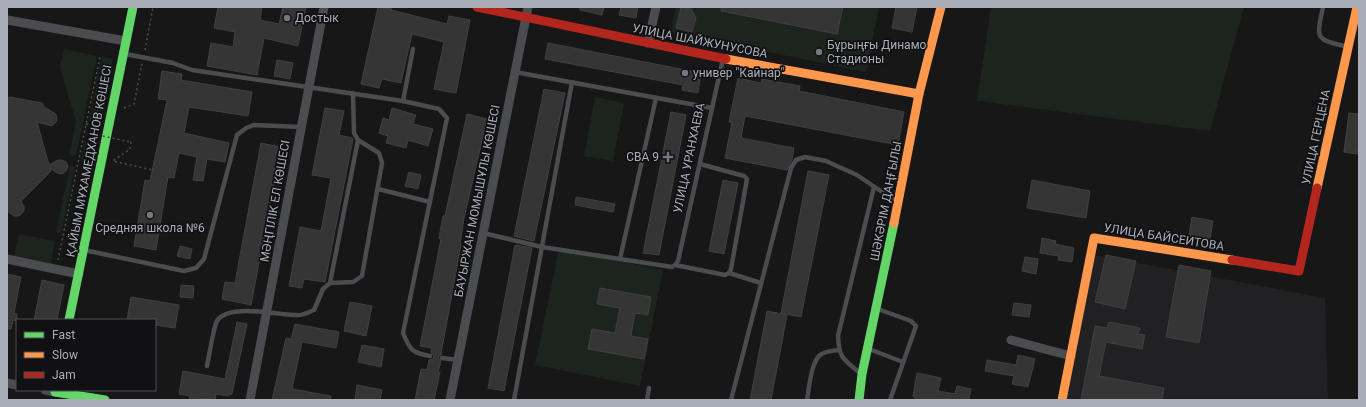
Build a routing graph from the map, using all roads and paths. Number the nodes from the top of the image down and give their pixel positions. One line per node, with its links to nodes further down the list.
1 (133, 7): 12 (street, ҚАЙЫМ МҰХАМЕДХАНОВ КӨШЕСІ)
2 (153, 7): 18 (path)
3 (324, 7): 22 (street, МӘҢГІЛІК ЕЛ КӨШЕСІ)
4 (477, 7): 10 (street, УЛИЦА ШАЙЖУНУСОВА)
5 (528, 7): 10 (street, БАУЫРЖАН МОМЫШҰЛЫ КӨШЕСІ)
6 (656, 7): 13 (street)
7 (941, 7): 24 (street, ШӘКӘРІМ ДАҢҒЫЛЫ)
8 (1323, 7): 14 (lane)
9 (1357, 7): 14 (street, УЛИЦА ГЕРЦЕНА)
10 (526, 18): 13 (street, УЛИЦА ШАЙЖУНУСОВА); 20 (street, БАУЫРЖАН МОМЫШҰЛЫ КӨШЕСІ)
11 (7, 20): 12 (street)
12 (126, 41): 16 (street, ҚАЙЫМ МҰХАМЕДХАНОВ КӨШЕСІ)
13 (648, 43): 19 (street, УЛИЦА ШАЙЖУНУСОВА)
14 (1348, 46): 49 (street, УЛИЦА ГЕРЦЕНА)
15 (413, 49): 26 (lane)
16 (123, 54): 18 (lane); 44 (street, ҚАЙЫМ МҰХАМЕДХАНОВ КӨШЕСІ)
17 (100, 57): 29 (path)
18 (143, 58): 22 (lane); 27 (path)
19 (723, 59): 24 (street, УЛИЦА ШАЙЖУНУСОВА); 28 (lane, УЛИЦА УРАНХАЕВА)
20 (515, 72): 21 (lane); 42 (street, БАУЫРЖАН МОМЫШҰЛЫ КӨШЕСІ)
21 (572, 82): 25 (lane); 43 (lane)
22 (308, 88): 23 (lane); 30 (street, МӘҢГІЛІК ЕЛ КӨШЕСІ)
23 (353, 93): 26 (lane); 32 (lane)
24 (919, 94): 41 (street, ШӘКӘРІМ ДАҢҒЫЛЫ)
25 (656, 98): 28 (lane); 46 (lane)
26 (403, 101): 40 (lane)
27 (124, 107)
28 (712, 108): 36 (lane, УЛИЦА УРАНХАЕВА)
29 (86, 124): 35 (path, bridge); 48 (path)
30 (300, 127): 44 (lane); 55 (street, МӘҢГІЛІК ЕЛ КӨШЕСІ)
31 (118, 138): 33 (path)
32 (358, 140): 39 (lane); 52 (lane)
33 (116, 146)
34 (114, 153): 35 (path)
35 (113, 161): 37 (path)
36 (700, 164): 47 (lane, УЛИЦА УРАНХАЕВА); 50 (lane)
37 (152, 170)
38 (874, 187): 41 (lane); 53 (lane); 59 (lane)
39 (378, 189): 40 (lane); 52 (lane)
40 (430, 202): 60 (lane)
41 (898, 203): 54 (street, ШӘКӘРІМ ДАҢҒЫЛЫ)
42 (483, 233): 43 (lane); 63 (street, БАУЫРЖАН МОМЫШҰЛЫ КӨШЕСІ)
43 (542, 247): 46 (lane); 72 (lane)
44 (84, 250): 51 (street, ҚАЙЫМ МҰХАМЕДХАНОВ КӨШЕСІ)
45 (7, 259): 48 (street)
46 (620, 259): 47 (lane)
47 (677, 263): 50 (lane)
48 (56, 269): 51 (street)
49 (1299, 271): 61 (street, УЛИЦА БАЙСЕИТОВА)
50 (729, 272): 53 (lane)
51 (79, 274): 56 (street, ҚАЙЫМ МҰХАМЕДХАНОВ КӨШЕСІ)
52 (330, 283): 55 (lane)
53 (761, 283): 74 (lane)
54 (876, 308): 58 (street, ШӘКӘРІМ ДАҢҒЫЛЫ); 64 (lane)
55 (266, 312): 65 (lane); 70 (street, МӘҢГІЛІК ЕЛ КӨШЕСІ)
56 (69, 319)
57 (1011, 340): 61 (street)
58 (867, 348): 64 (lane); 66 (street, ШӘКӘРІМ ДАҢҒЫЛЫ)
59 (838, 350): 66 (lane); 75 (lane)
60 (430, 356)
61 (1071, 356): 78 (street, УЛИЦА БАЙСЕИТОВА)
62 (442, 358): 63 (lane)
63 (458, 360): 71 (street, БАУЫРЖАН МОМЫШҰЛЫ КӨШЕСІ)
64 (903, 362): 77 (lane)
65 (207, 366)
66 (862, 374): 76 (street, ШӘКӘРІМ ДАҢҒЫЛЫ)
67 (649, 388): 73 (lane)
68 (54, 394): 69 (street)
69 (105, 400)
70 (250, 400)
71 (453, 400)
72 (514, 400)
73 (647, 400)
74 (731, 400)
75 (807, 400)
76 (859, 400)
77 (890, 400)
78 (1062, 400)

